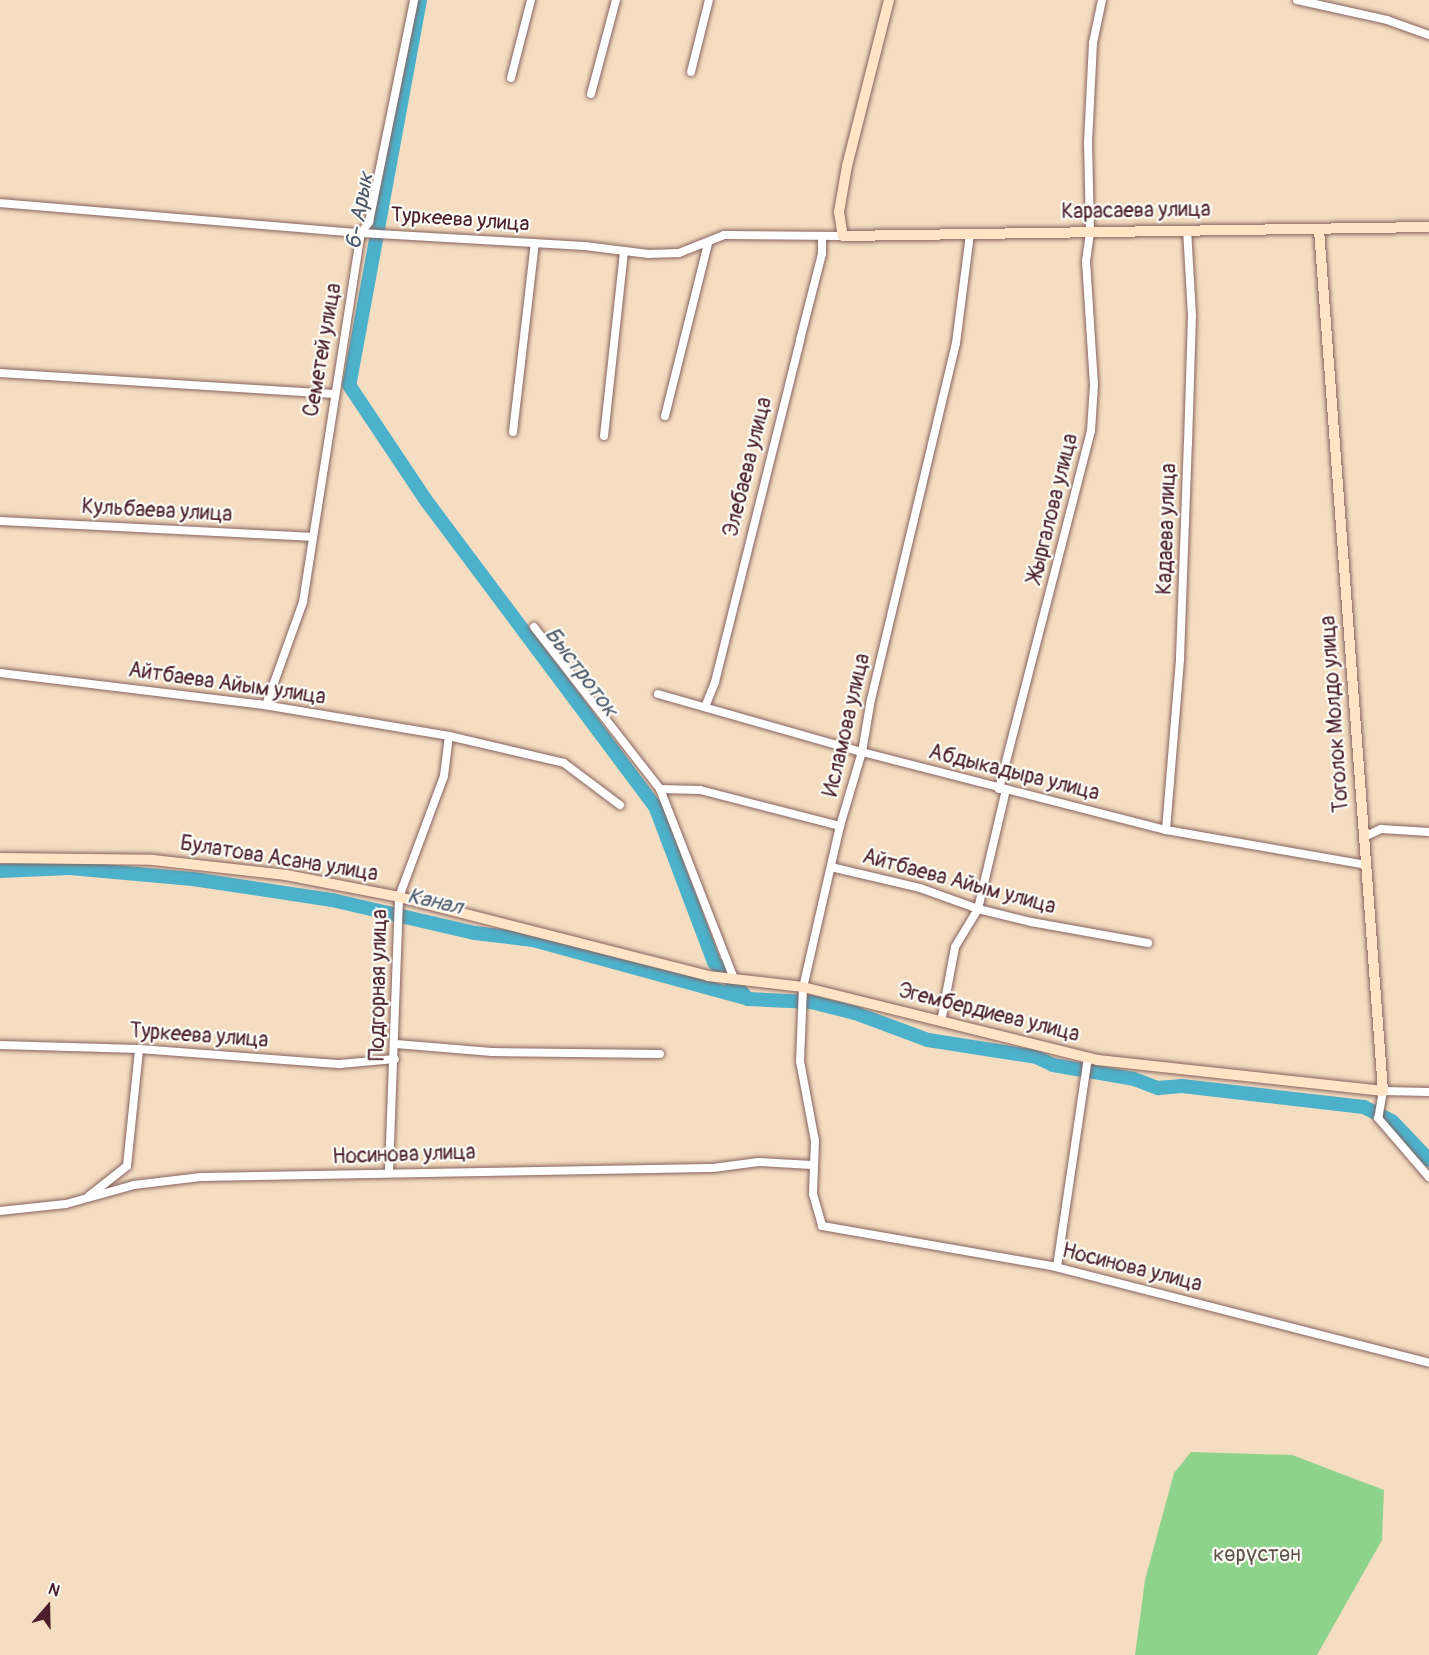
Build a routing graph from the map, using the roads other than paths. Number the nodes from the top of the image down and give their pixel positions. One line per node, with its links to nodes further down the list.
1 (414, 0): 17 (street, Семетей улица)
2 (531, 0): 10 (street)
3 (616, 0): 11 (street)
4 (709, 0): 9 (street)
5 (889, 0): 20 (street)
6 (1102, 0): 16 (street, Жыргалова улица)
7 (1297, 0): 8 (street)
8 (1429, 35)
9 (692, 72)
10 (512, 78)
11 (591, 94)
12 (0, 203): 17 (street, Туркеева улица)
13 (1429, 227): 14 (street, Карасаева улица)
14 (1319, 229): 15 (street, Карасаева улица); 44 (street, Тоголок Молдо улица)
15 (1187, 230): 16 (street, Карасаева улица); 42 (street, Кадаева улица)
16 (1090, 231): 18 (street, Карасаева улица); 39 (street, Жыргалова улица)
17 (361, 233): 21 (street, Туркеева улица); 25 (street, Семетей улица)
18 (970, 234): 20 (street, Карасаева улица); 37 (street, Исламова улица)
19 (822, 236): 20 (street, Туркеева улица); 22 (street, Туркеева улица); 35 (street, Элебаева улица)
20 (843, 236)
21 (535, 243): 23 (street, Туркеева улица); 27 (street)
22 (708, 244): 23 (street, Туркеева улица); 26 (street)
23 (624, 251): 28 (street)
24 (0, 372): 25 (street)
25 (334, 394): 30 (street, Семетей улица)
26 (665, 416)
27 (513, 432)
28 (604, 436)
29 (0, 521): 30 (street, Кульбаева улица)
30 (311, 537): 34 (street, Семетей улица)
31 (534, 627): 38 (street)
32 (0, 673): 34 (street, Айтбаева Айым улица)
33 (658, 694): 35 (street, Абдыкадыра улица)
34 (266, 705): 36 (street, Айтбаева Айым улица)
35 (705, 707): 37 (street, Абдыкадыра улица)
36 (449, 736): 40 (street, Айтбаева Айым улица); 48 (street, Подгорная улица)
37 (862, 752): 39 (street, Абдыкадыра улица); 41 (street, Исламова улица)
38 (660, 789): 41 (street); 52 (street)
39 (1003, 789): 42 (street, Абдыкадыра улица); 49 (street, Жыргалова улица)
40 (620, 805)
41 (840, 826): 47 (street, Исламова улица)
42 (1166, 830): 46 (street, Абдыкадыра улица)
43 (1429, 832): 44 (street)
44 (1364, 837): 46 (street, Тоголок Молдо улица)
45 (0, 858): 48 (street, Булатова Асана улица)
46 (1366, 865): 61 (street, Тоголок Молдо улица)
47 (831, 867): 49 (street, Айтбаева Айым улица); 53 (street, Исламова улица)
48 (399, 897): 50 (street, Булатова Асана улица); 55 (street, Подгорная улица)
49 (978, 909): 51 (street, Айтбаева Айым улица); 54 (street, Жыргалова улица)
50 (547, 934): 52 (street, Эгембердиева улица)
51 (1148, 943)
52 (734, 979): 53 (street, Эгембердиева улица)
53 (803, 987): 54 (street, Эгембердиева улица); 63 (street, Исламова улица)
54 (941, 1022): 59 (street, Эгембердиева улица)
55 (396, 1044): 58 (street); 60 (street, Подгорная улица)
56 (0, 1046): 57 (street, Туркеева улица)
57 (139, 1049): 60 (street, Туркеева улица); 66 (street)
58 (660, 1054)
59 (1088, 1057): 61 (street, Эгембердиева улица); 69 (street)
60 (395, 1059): 64 (street, Подгорная улица)
61 (1383, 1091): 62 (street, Эгембердиева улица); 65 (street, Тоголок Молдо улица)
62 (1429, 1092)
63 (812, 1165): 64 (street, Носинова улица); 68 (street, Исламова улица)
64 (389, 1171): 66 (street, Носинова улица)
65 (1429, 1177)
66 (86, 1198): 67 (street, Носинова улица)
67 (0, 1211)
68 (822, 1226): 69 (street, Носинова улица)
69 (1057, 1267): 70 (street, Носинова улица)
70 (1429, 1363)

